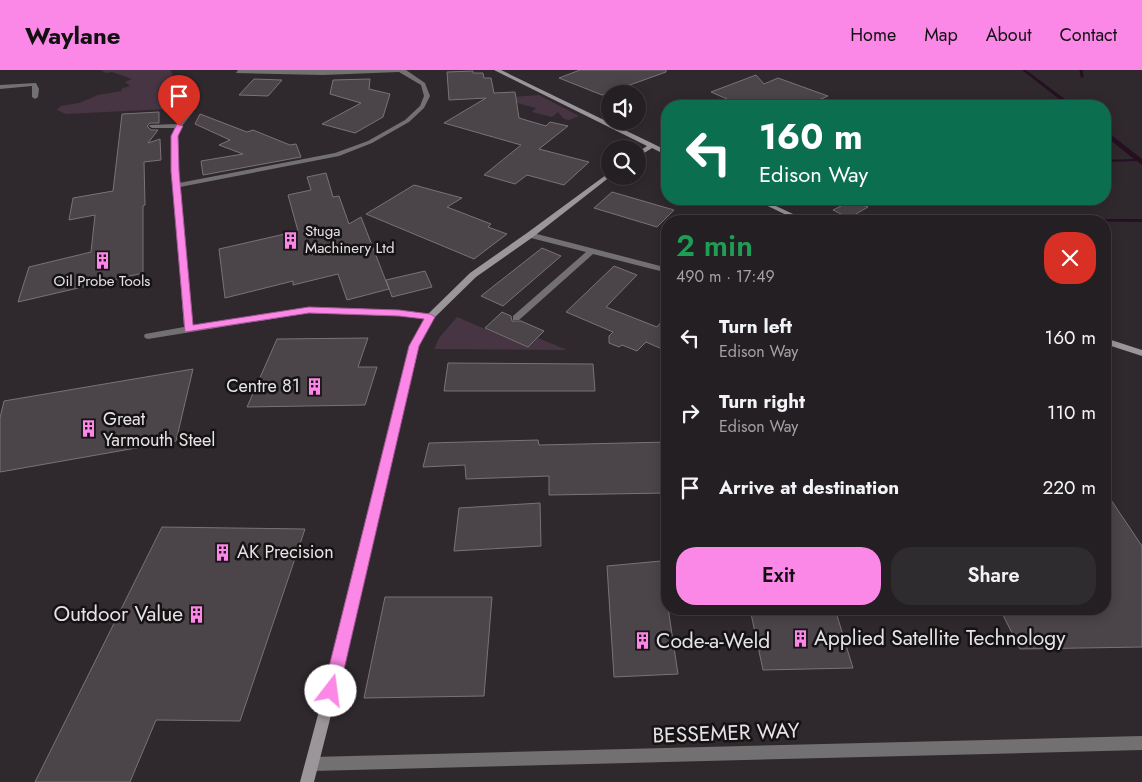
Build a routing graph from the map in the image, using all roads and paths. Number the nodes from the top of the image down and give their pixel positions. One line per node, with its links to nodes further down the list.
1 (401, 70): 3 (street); 13 (street)
2 (497, 70): 9 (street)
3 (238, 72)
4 (0, 87): 5 (street)
5 (35, 97)
6 (190, 112): 8 (street)
7 (152, 126): 8 (street)
8 (179, 126): 13 (street)
9 (651, 146): 10 (street); 11 (street)
10 (646, 149)
11 (661, 151)
12 (601, 181): 16 (street)
13 (176, 186): 21 (street)
14 (769, 205): 15 (street)
15 (791, 215)
16 (530, 235): 17 (street); 19 (street)
17 (591, 251): 18 (street); 20 (street)
18 (661, 269)
19 (430, 317): 21 (street); 26 (street)
20 (516, 318)
21 (188, 329): 22 (street)
22 (148, 336)
23 (1111, 343): 24 (street)
24 (1142, 353)
25 (1142, 743): 26 (street, BESSEMER WAY)
26 (312, 764): 27 (street)
27 (308, 782)

